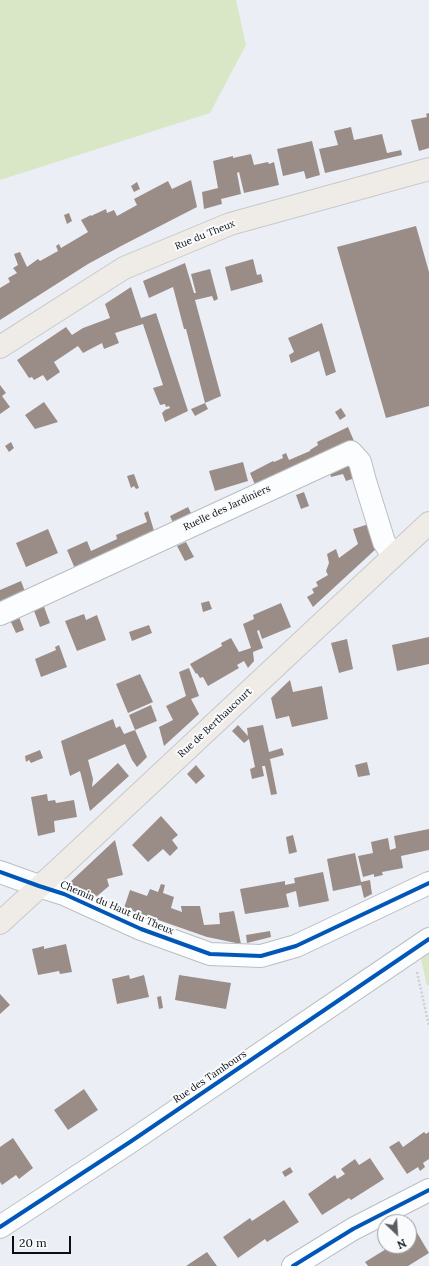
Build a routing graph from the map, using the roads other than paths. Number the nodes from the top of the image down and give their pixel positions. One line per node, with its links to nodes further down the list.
1 (429, 169): 2 (main road, Rue du Theux)
2 (0, 347)
3 (429, 523): 4 (main road, Rue de Berthaucourt)
4 (394, 556): 5 (street, Ruelle des Jardiniers); 8 (main road, Rue de Berthaucourt)
5 (0, 614)
6 (0, 872): 8 (street, Chemin du Haut du Theux)
7 (429, 883): 8 (street, Chemin du Haut du Theux)
8 (39, 886): 9 (main road, Rue de Berthaucourt)
9 (0, 923)
10 (420, 945): 12 (street, Rue des Tambours)
11 (429, 1190): 13 (street)
12 (0, 1227)
13 (293, 1266)

